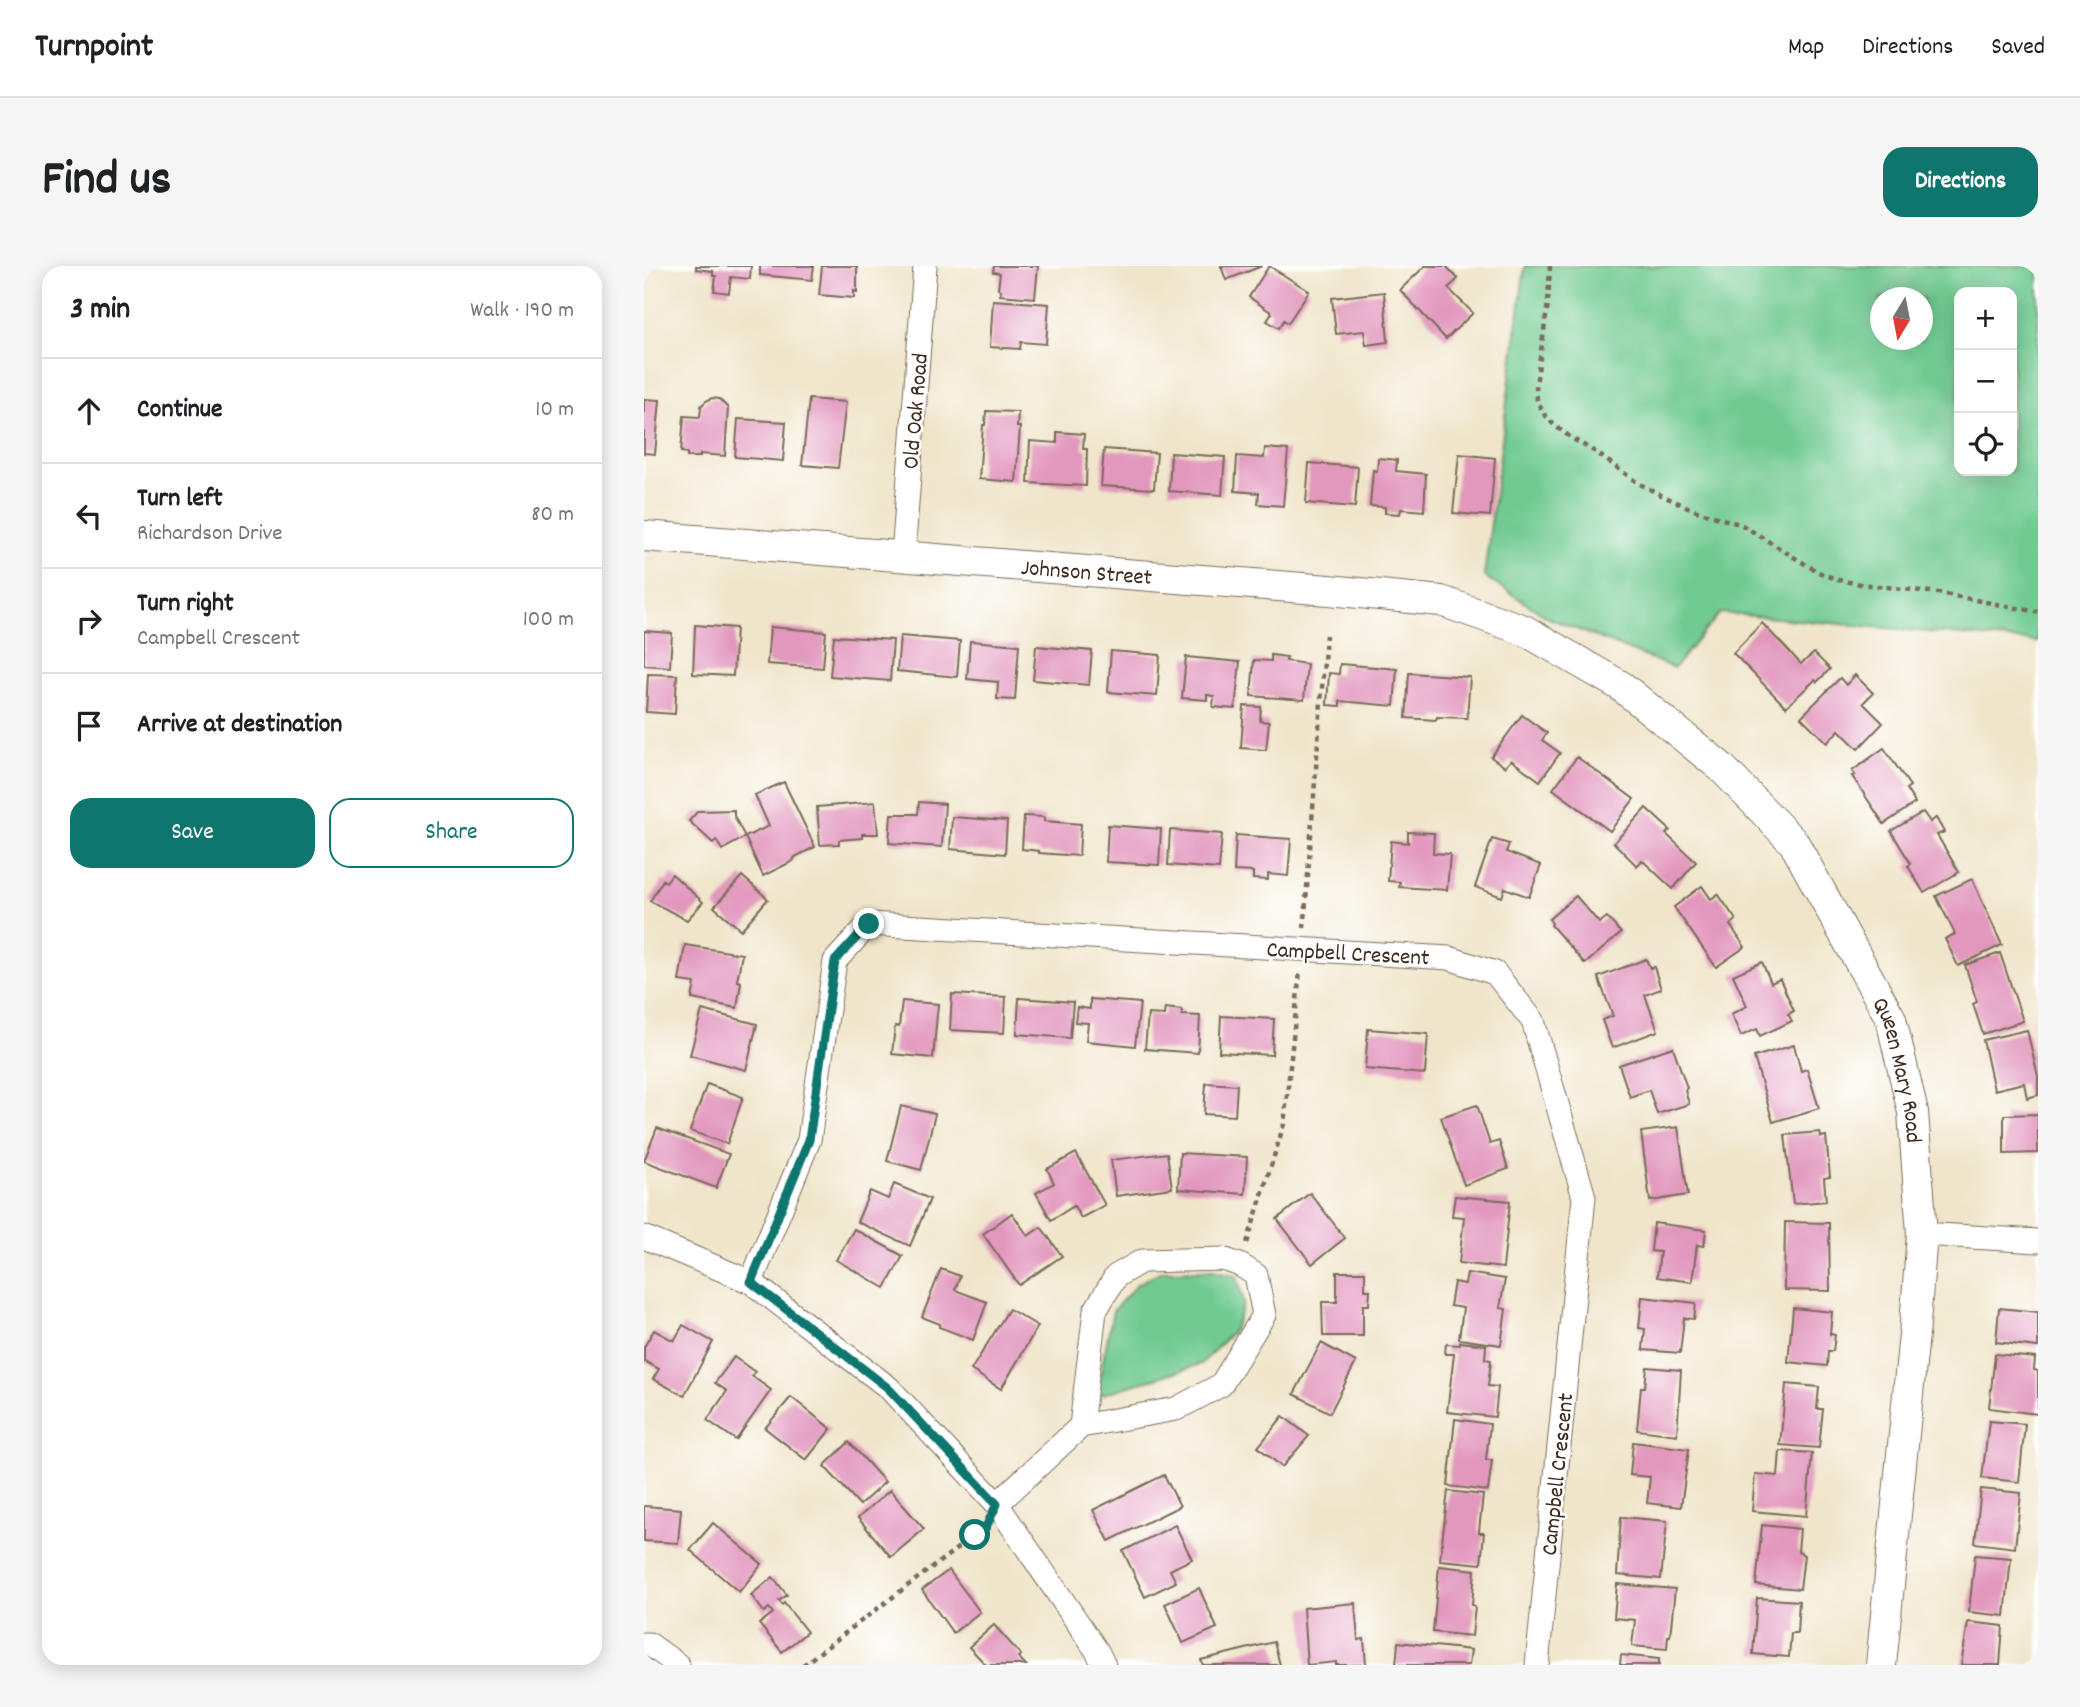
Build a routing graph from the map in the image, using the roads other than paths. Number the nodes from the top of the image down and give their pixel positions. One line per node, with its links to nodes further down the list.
1 (925, 266): 3 (street, Old Oak Road)
2 (644, 536): 3 (street, Johnson Street)
3 (903, 556): 4 (street, Johnson Street)
4 (1524, 630): 5 (street, Queen Mary Road)
5 (1922, 1234): 7 (street); 15 (street, Queen Mary Road)
6 (644, 1237): 8 (street)
7 (2038, 1241)
8 (751, 1282): 10 (street); 14 (street, Campbell Crescent)
9 (1081, 1426): 9 (street); 10 (street)
10 (997, 1504): 13 (street)
11 (644, 1644): 12 (street)
12 (678, 1665)
13 (1104, 1665)
14 (1537, 1665)
15 (1881, 1665)

